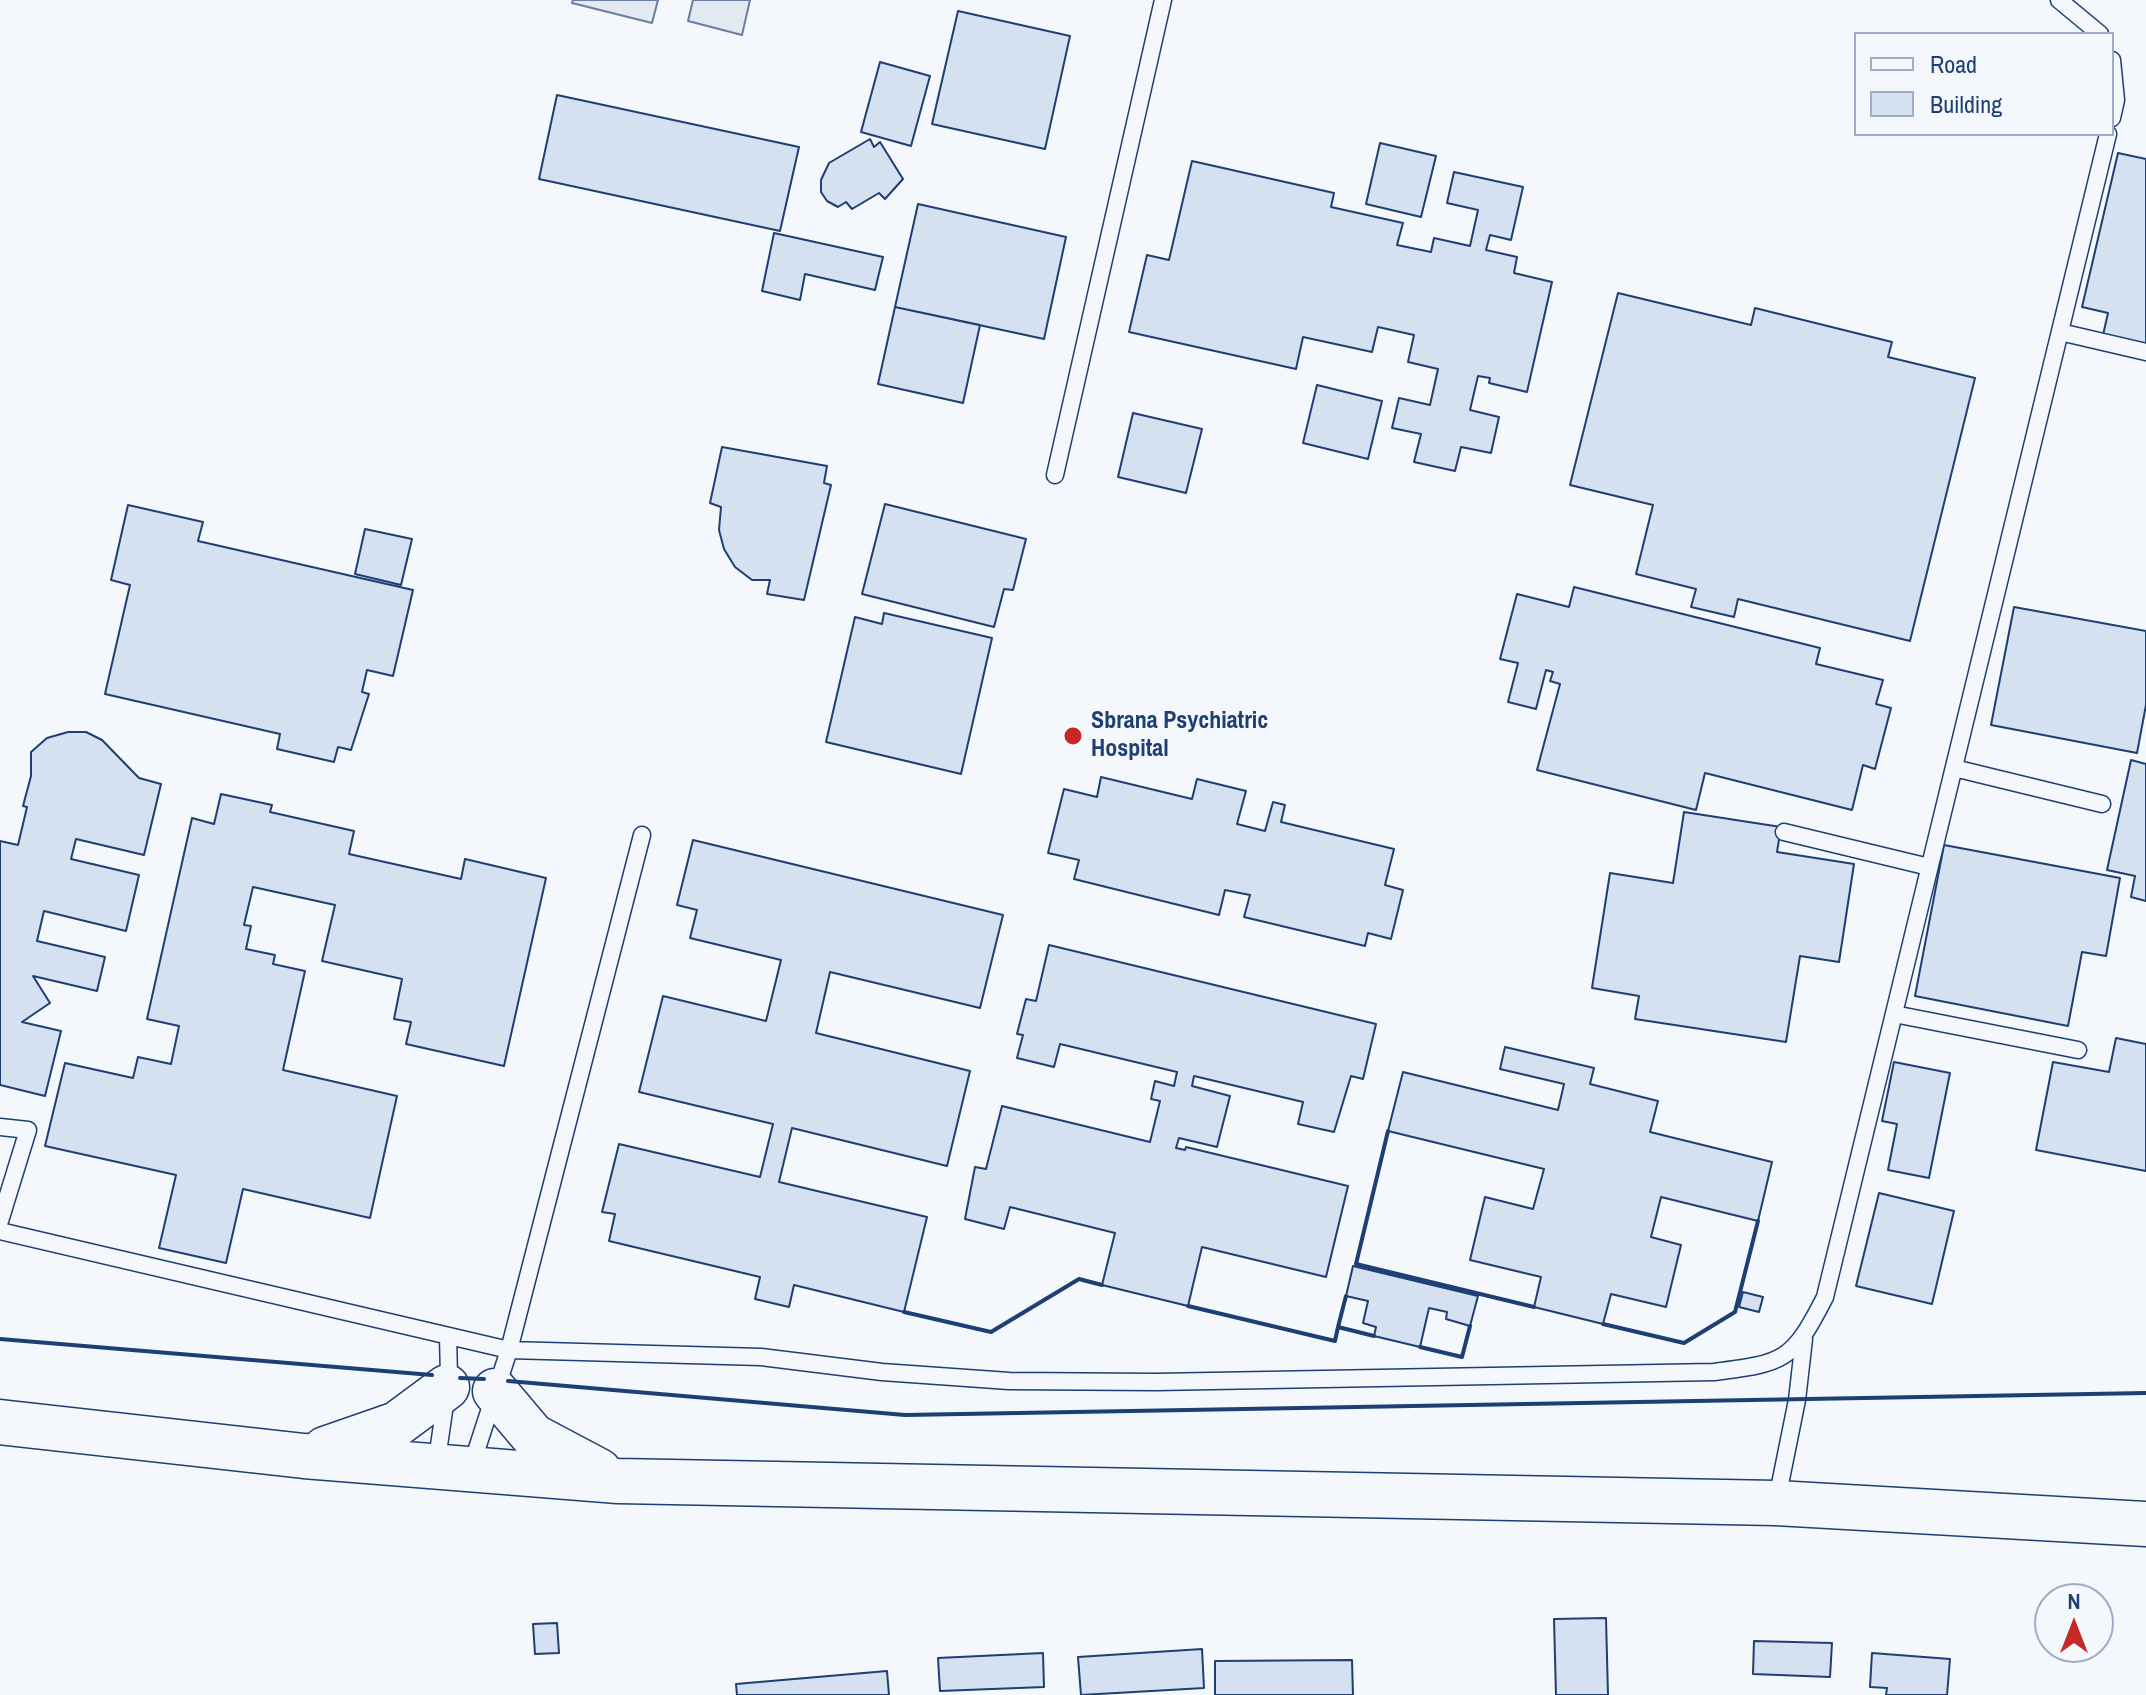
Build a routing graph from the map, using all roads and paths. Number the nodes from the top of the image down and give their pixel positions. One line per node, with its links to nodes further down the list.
1 (1163, 0): 9 (lane)
2 (2059, 0): 3 (lane)
3 (2098, 32)
4 (2114, 80): 5 (lane)
5 (2114, 109)
6 (2108, 136): 7 (lane)
7 (2060, 332): 8 (lane); 10 (lane)
8 (2146, 352)
9 (1055, 475)
10 (1954, 768): 11 (lane); 14 (lane)
11 (2102, 804)
12 (1784, 832): 14 (lane)
13 (642, 835): 22 (lane)
14 (1929, 867): 15 (lane)
15 (1894, 1014): 16 (lane); 21 (lane)
16 (2078, 1050)
17 (0, 1127): 18 (lane)
18 (0, 1221)
19 (0, 1231): 20 (lane)
20 (448, 1336): 22 (lane); 23 (lane)
21 (1804, 1339): 22 (lane); 29 (lane)
22 (509, 1350): 24 (lane)
23 (447, 1387): 26 (street); 27 (lane)
24 (495, 1391): 27 (lane); 28 (street)
25 (0, 1422): 26 (street)
26 (304, 1456): 27 (street)
27 (453, 1469): 28 (street)
28 (618, 1481): 29 (street)
29 (1776, 1503): 30 (street)
30 (2146, 1524)

